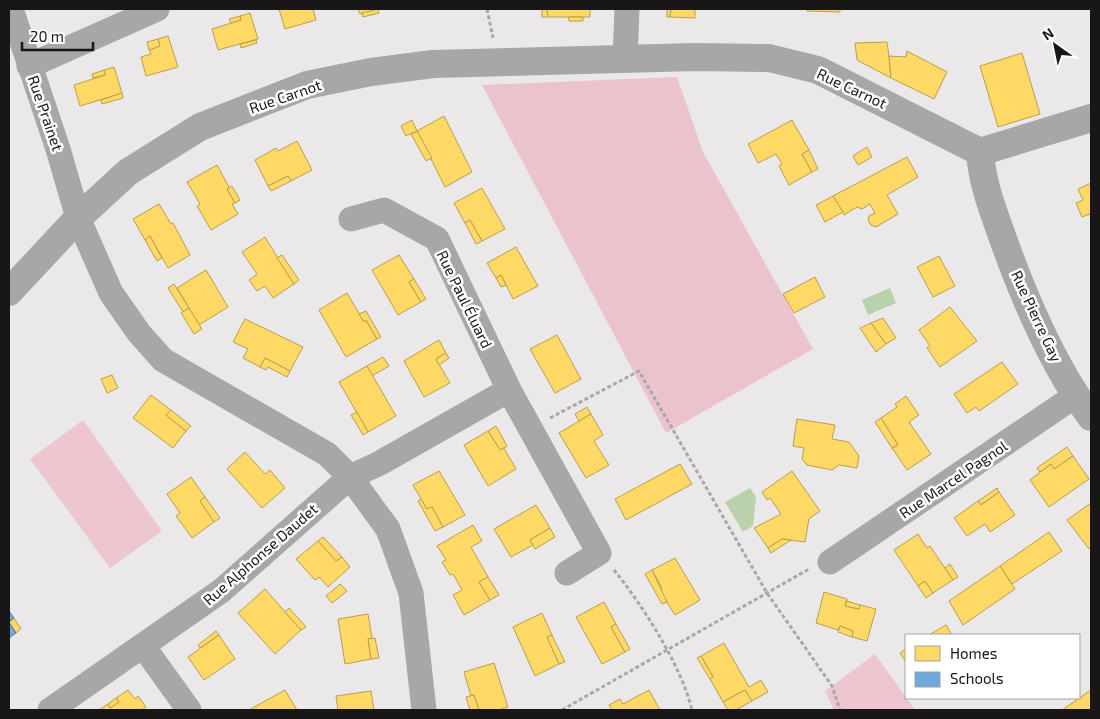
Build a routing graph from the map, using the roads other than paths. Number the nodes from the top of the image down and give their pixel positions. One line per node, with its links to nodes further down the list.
1 (11, 9): 5 (street, Rue Prainet)
2 (157, 9): 5 (street)
3 (627, 9): 4 (street)
4 (625, 59): 7 (street, Rue Carnot); 8 (street, Rue Carnot)
5 (30, 66): 8 (street, Rue Prainet)
6 (1091, 118): 7 (street)
7 (980, 152): 12 (street, Rue Pierre Gay)
8 (78, 218): 10 (street, Rue Carnot); 13 (street, Rue Prainet)
9 (351, 219): 11 (street, Rue Paul Éluard)
10 (9, 292)
11 (509, 390): 13 (street); 15 (street, Rue Paul Éluard)
12 (1083, 407): 14 (street, Rue Marcel Pagnol)
13 (350, 477): 16 (street, Rue Alphonse Daudet); 19 (street, Rue Prainet)
14 (830, 562)
15 (567, 573)
16 (143, 646): 17 (street, Rue Alphonse Daudet); 18 (street)
17 (50, 710)
18 (189, 710)
19 (424, 710)

